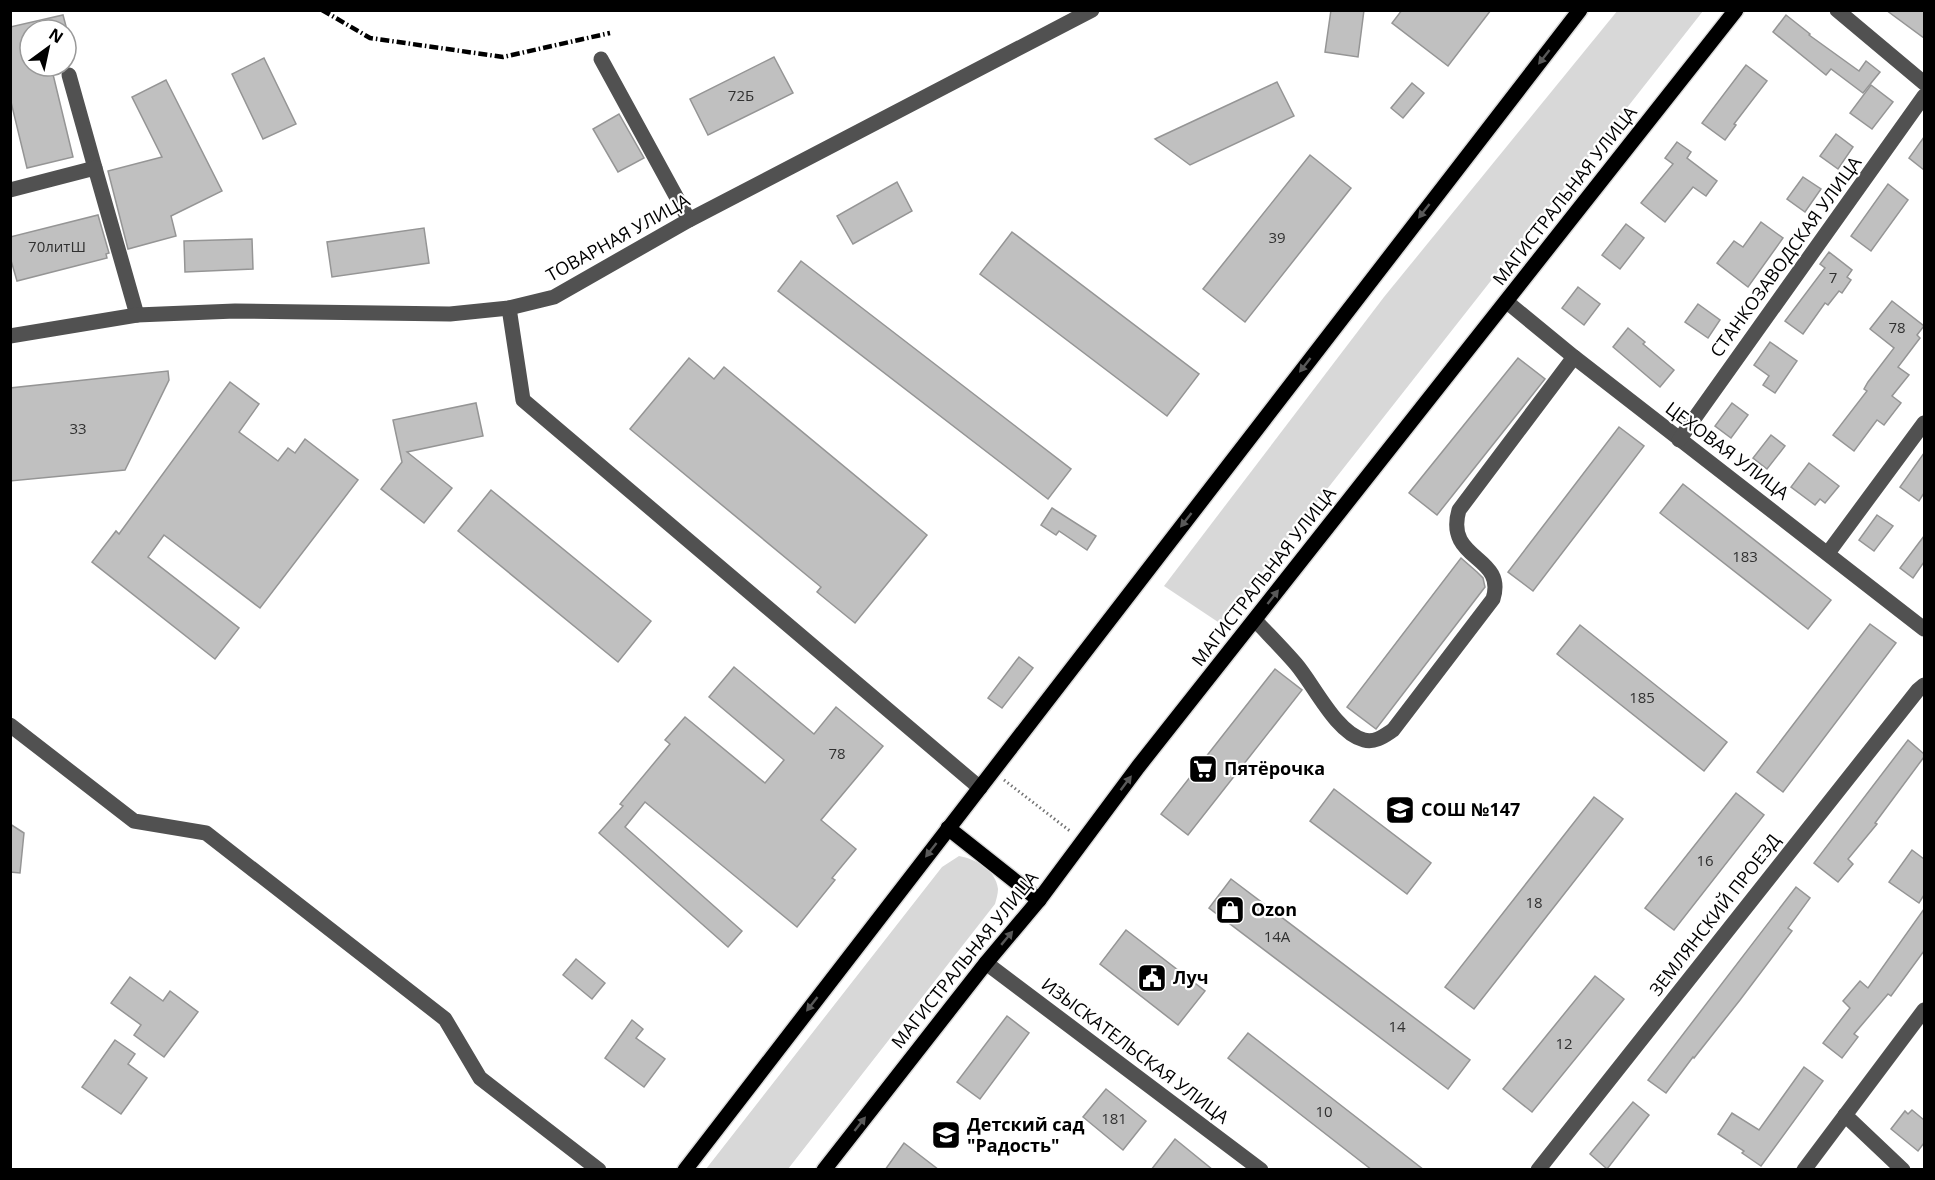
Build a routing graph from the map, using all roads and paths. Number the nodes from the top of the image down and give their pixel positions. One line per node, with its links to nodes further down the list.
1 (1092, 10): 11 (street, ТОВАРНАЯ УЛИЦА)
2 (1580, 10): 24 (main road, one-way to 24)
3 (1736, 10): 12 (main road, МАГИСТРАЛЬНАЯ УЛИЦА)
4 (1837, 10): 7 (street)
5 (601, 59): 11 (street)
6 (70, 78): 9 (street)
7 (1924, 83)
8 (1924, 96): 18 (street, СТАНКОЗАВОДСКАЯ УЛИЦА)
9 (95, 168): 10 (street); 14 (street)
10 (10, 190)
11 (689, 220): 13 (street, ТОВАРНАЯ УЛИЦА)
12 (1507, 302): 16 (street, ЦЕХОВАЯ УЛИЦА); 20 (main road, МАГИСТРАЛЬНАЯ УЛИЦА, one-way to 12)
13 (509, 308): 14 (street, ТОВАРНАЯ УЛИЦА); 25 (street)
14 (137, 315): 15 (street, ТОВАРНАЯ УЛИЦА)
15 (10, 336)
16 (1574, 357): 18 (street, ЦЕХОВАЯ УЛИЦА); 20 (street)
17 (1924, 423): 19 (street)
18 (1679, 440): 19 (street, ЦЕХОВАЯ УЛИЦА)
19 (1828, 553): 21 (street, ЦЕХОВАЯ УЛИЦА)
20 (1255, 620): 27 (main road, МАГИСТРАЛЬНАЯ УЛИЦА, one-way to 20)
21 (1924, 629)
22 (1924, 685): 36 (street, ЗЕМЛЯНСКИЙ ПРОЕЗД)
23 (10, 725): 32 (street)
24 (993, 771): 25 (main road); 27 (path)
25 (980, 788): 26 (main road)
26 (948, 828): 28 (main road); 33 (main road, one-way to 33)
27 (1083, 841): 28 (main road, МАГИСТРАЛЬНАЯ УЛИЦА)
28 (1039, 900): 29 (main road, МАГИСТРАЛЬНАЯ УЛИЦА, one-way to 28)
29 (986, 963): 34 (main road, МАГИСТРАЛЬНАЯ УЛИЦА, one-way to 29); 35 (street, ИЗЫСКАТЕЛЬСКАЯ УЛИЦА)
30 (1924, 1011): 31 (street)
31 (1845, 1115): 37 (street); 38 (street)
32 (599, 1170)
33 (685, 1170)
34 (824, 1170)
35 (1261, 1170)
36 (1538, 1170)
37 (1804, 1170)
38 (1903, 1170)

